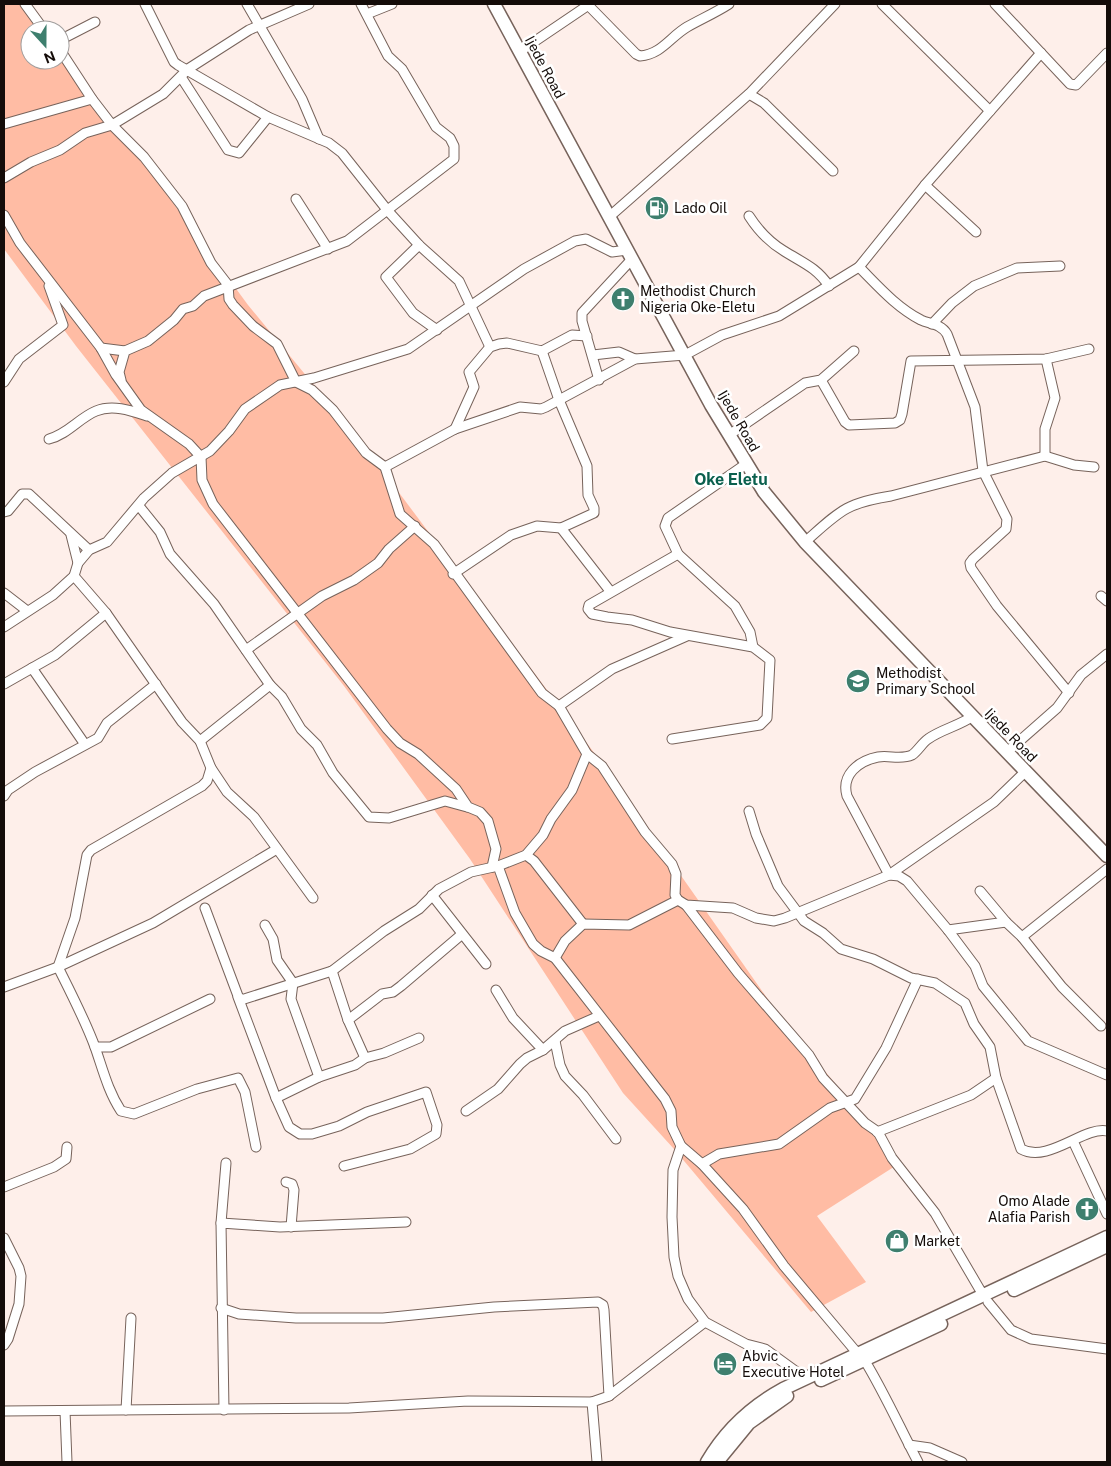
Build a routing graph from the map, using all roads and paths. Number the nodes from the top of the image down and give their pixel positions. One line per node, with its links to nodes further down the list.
1 (25, 4): 14 (street)
2 (145, 4): 22 (street)
3 (247, 4): 16 (street)
4 (309, 4): 16 (street)
5 (361, 4): 13 (street)
6 (392, 4): 13 (street)
7 (494, 4): 18 (main road, Ijede Road)
8 (589, 4): 9 (street); 18 (street)
9 (729, 4)
10 (835, 4): 24 (street)
11 (882, 4): 26 (street)
12 (995, 4): 19 (street)
13 (367, 14): 35 (street)
14 (37, 20)
15 (94, 22): 17 (street)
16 (259, 26): 22 (street); 30 (street)
17 (70, 35)
18 (519, 52): 38 (main road, Ijede Road)
19 (1041, 53): 20 (street); 26 (street)
20 (1107, 53)
21 (70, 65): 25 (street)
22 (188, 69): 23 (street); 27 (street)
23 (181, 77): 27 (street); 29 (street)
24 (749, 94): 31 (street); 38 (street)
25 (92, 99): 28 (street); 29 (street)
26 (990, 111): 33 (street)
27 (268, 117): 30 (street)
28 (4, 124)
29 (112, 125): 32 (street); 46 (street)
30 (319, 139): 35 (street)
31 (833, 171)
32 (4, 178)
33 (926, 185): 39 (street); 44 (street)
34 (296, 198): 41 (street)
35 (388, 211): 40 (street); 41 (street)
36 (4, 215): 45 (street)
37 (749, 216): 47 (street)
38 (609, 217): 42 (main road, Ijede Road)
39 (976, 232)
40 (419, 245): 48 (street); 52 (street)
41 (328, 249): 46 (street)
42 (630, 255): 48 (street); 53 (street); 61 (main road, Ijede Road)
43 (1060, 266): 49 (street)
44 (859, 267): 47 (street); 49 (street)
45 (46, 278): 50 (street); 51 (street)
46 (228, 285): 58 (street); 70 (street)
47 (829, 286): 61 (street)
48 (470, 307): 52 (street); 54 (street)
49 (932, 324): 64 (street)
50 (63, 325): 51 (street); 68 (street)
51 (82, 327): 55 (street)
52 (436, 330): 65 (street)
53 (587, 336): 57 (street); 60 (street)
54 (490, 347): 57 (street); 74 (street)
55 (101, 348): 58 (street); 69 (street)
56 (1089, 349): 63 (street)
57 (542, 350): 72 (street)
58 (125, 351): 69 (street)
59 (854, 351): 67 (street)
60 (593, 355): 62 (street); 66 (street)
61 (685, 355): 62 (street); 75 (main road, Ijede Road)
62 (635, 359): 66 (street)
63 (1046, 359): 64 (street); 77 (street)
64 (958, 362): 67 (street); 82 (street)
65 (314, 378): 70 (street); 71 (street)
66 (599, 380): 72 (street)
67 (821, 380): 75 (street)
68 (4, 382)
69 (122, 382): 73 (street)
70 (296, 382): 71 (street); 78 (street)
71 (312, 390): 80 (street)
72 (559, 400): 74 (street); 86 (street)
73 (148, 416): 76 (street); 78 (street)
74 (455, 429): 80 (street)
75 (729, 435): 79 (main road, Ijede Road)
76 (49, 440)
77 (1045, 456): 81 (street); 82 (street)
78 (201, 457): 83 (street); 97 (street)
79 (746, 464): 88 (main road, Ijede Road); 90 (street)
80 (385, 467): 85 (street)
81 (1094, 467)
82 (984, 471): 88 (street); 108 (street)
83 (139, 506): 89 (street); 102 (street)
84 (4, 512): 87 (street)
85 (415, 526): 92 (street); 97 (street)
86 (560, 528): 92 (street); 94 (street)
87 (71, 535): 89 (street); 91 (street)
88 (805, 542): 110 (main road, Ijede Road)
89 (89, 550): 91 (street)
90 (678, 554): 94 (street); 101 (street)
91 (78, 563): 93 (street)
92 (453, 574): 109 (street)
93 (74, 576): 96 (street); 98 (street)
94 (610, 590): 100 (street)
95 (4, 593): 96 (street)
96 (26, 610): 99 (street)
97 (297, 612): 102 (street); 119 (street)
98 (106, 613): 104 (street); 106 (street)
99 (4, 627)
100 (687, 636): 101 (street); 109 (street)
101 (753, 648): 111 (street)
102 (246, 650): 107 (street)
103 (1107, 654): 108 (street)
104 (32, 668): 105 (street); 113 (street)
105 (4, 684)
106 (156, 684): 112 (street); 113 (street)
107 (270, 685): 112 (street); 119 (street)
108 (1069, 693): 114 (street)
109 (559, 706): 115 (street)
110 (973, 716): 114 (main road, Ijede Road); 126 (street)
111 (672, 739)
112 (200, 741): 116 (street)
113 (84, 743): 118 (street)
114 (1007, 752): 117 (main road, Ijede Road)
115 (587, 754): 122 (street); 130 (street)
116 (211, 768): 121 (street); 141 (street)
117 (1026, 772): 123 (main road, Ijede Road); 126 (street)
118 (4, 796)
119 (468, 807): 124 (street)
120 (749, 811): 132 (street)
121 (277, 849): 129 (street); 141 (street)
122 (526, 855): 124 (street); 134 (street)
123 (1107, 856)
124 (495, 867): 128 (street); 139 (street)
125 (1107, 869): 138 (street)
126 (889, 875): 132 (street); 136 (street)
127 (980, 892): 133 (street)
128 (432, 895): 137 (street); 142 (street)
129 (312, 898)
130 (678, 901): 132 (street); 134 (street); 161 (street)
131 (205, 908): 147 (street)
132 (796, 913): 143 (street)
133 (1006, 922): 136 (street); 138 (street)
134 (583, 924): 139 (street)
135 (264, 925): 144 (street)
136 (948, 930): 157 (street)
137 (461, 935): 140 (street); 150 (street)
138 (1022, 937): 151 (street)
139 (555, 958): 149 (street)
140 (486, 964)
141 (58, 967): 145 (street); 154 (street)
142 (332, 971): 144 (street); 150 (street)
143 (918, 979): 159 (street); 161 (street)
144 (293, 983): 147 (street); 158 (street)
145 (4, 987)
146 (496, 990): 155 (street)
147 (238, 996): 160 (street)
148 (210, 999): 154 (street)
149 (599, 1016): 153 (street); 167 (street)
150 (348, 1020): 156 (street)
151 (1101, 1026)
152 (420, 1038): 156 (street)
153 (555, 1040): 155 (street); 165 (street)
154 (95, 1047): 168 (street)
155 (543, 1050): 162 (street)
156 (364, 1058): 158 (street)
157 (1107, 1075)
158 (319, 1078): 160 (street)
159 (996, 1078): 164 (street); 166 (street)
160 (276, 1098): 172 (street)
161 (845, 1102): 164 (street); 171 (street)
162 (466, 1111)
163 (1107, 1131): 166 (street)
164 (877, 1132): 182 (street)
165 (616, 1139)
166 (1073, 1141): 175 (street)
167 (681, 1146): 171 (street); 185 (street)
168 (256, 1147)
169 (67, 1148): 174 (street)
170 (226, 1163): 177 (street)
171 (702, 1164): 188 (street)
172 (344, 1166)
173 (286, 1182): 178 (street)
174 (4, 1187)
175 (1107, 1214)
176 (406, 1222): 178 (street)
177 (221, 1223): 178 (street); 183 (street)
178 (291, 1226)
179 (1107, 1236): 182 (main road)
180 (4, 1238): 186 (street)
181 (1107, 1246): 182 (main road)
182 (986, 1298): 187 (street); 188 (main road)
183 (221, 1308): 190 (street); 193 (street)
184 (131, 1318): 192 (street)
185 (705, 1322): 189 (street); 190 (street)
186 (4, 1345)
187 (1107, 1349)
188 (861, 1357): 189 (main road); 196 (street); 200 (main road)
189 (805, 1378): 199 (main road)
190 (609, 1396): 191 (street)
191 (592, 1402): 193 (street); 198 (street)
192 (126, 1410): 193 (street); 195 (street)
193 (224, 1410)
194 (4, 1411): 195 (street)
195 (66, 1411): 197 (street)
196 (909, 1445): 201 (street); 202 (street)
197 (67, 1462)
198 (597, 1462)
199 (707, 1462)
200 (717, 1462)
201 (918, 1462)
202 (962, 1462)

